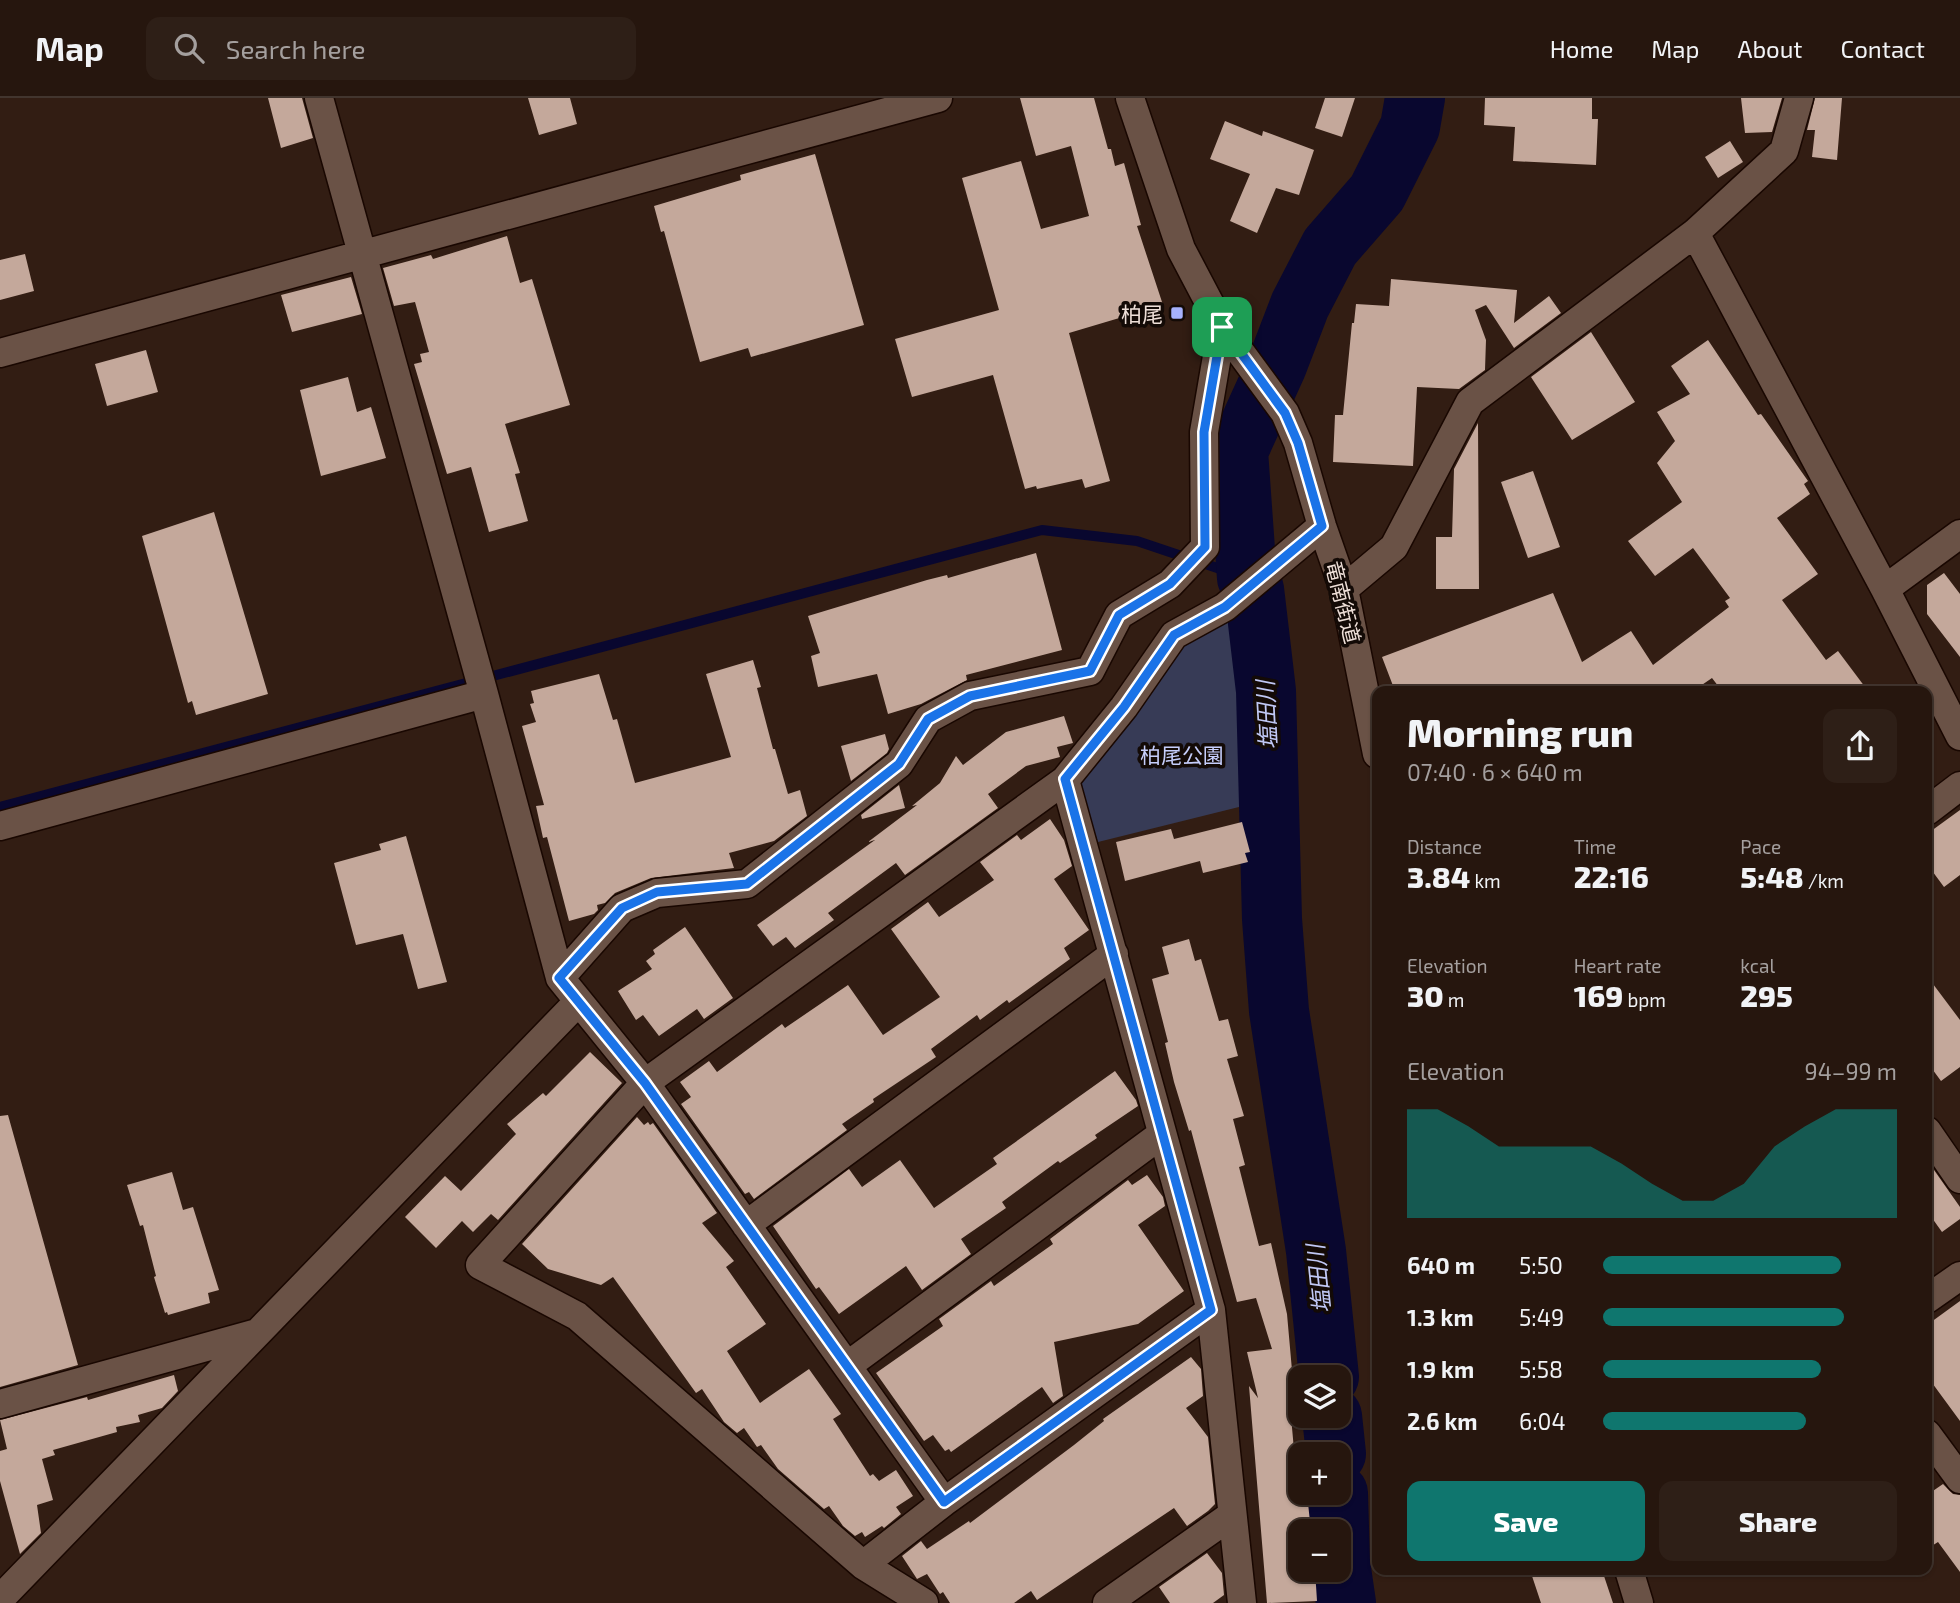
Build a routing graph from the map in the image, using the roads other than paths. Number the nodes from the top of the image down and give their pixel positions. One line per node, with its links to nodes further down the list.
1 (319, 98): 6 (street)
2 (938, 98): 6 (street)
3 (1130, 98): 7 (street, 竜南街道)
4 (1799, 98): 5 (street)
5 (1695, 233): 11 (street); 12 (street)
6 (361, 254): 8 (street); 13 (street)
7 (1230, 338): 9 (street, 竜南街道); 21 (street)
8 (0, 353)
9 (1322, 526): 11 (street, 竜南街道); 16 (street)
10 (1960, 534): 12 (street)
11 (1344, 589): 14 (street, 竜南街道)
12 (1885, 589): 15 (street)
13 (484, 694): 19 (street); 21 (street)
14 (1372, 729)
15 (1960, 736)
16 (1065, 779): 20 (street); 23 (street)
17 (1960, 786): 18 (street)
18 (1932, 807)
19 (0, 825)
20 (1114, 954): 24 (street); 27 (street)
21 (559, 978): 22 (street)
22 (578, 1002): 23 (street); 31 (street)
23 (645, 1083): 27 (street); 38 (street)
24 (1162, 1134): 30 (street); 32 (street)
25 (1932, 1137): 26 (street)
26 (1960, 1178)
27 (746, 1225): 32 (street)
28 (1960, 1276): 29 (street)
29 (1932, 1296)
30 (1211, 1310): 36 (street); 37 (street)
31 (257, 1333): 33 (street); 40 (street)
32 (846, 1366): 36 (street)
33 (0, 1404)
34 (1932, 1441): 35 (street)
35 (1960, 1479)
36 (944, 1502): 38 (street)
37 (1231, 1515): 42 (street); 43 (street)
38 (863, 1565): 41 (street)
39 (1631, 1575): 44 (street)
40 (0, 1599)
41 (924, 1603)
42 (1107, 1603)
43 (1242, 1603)
44 (1639, 1603)

